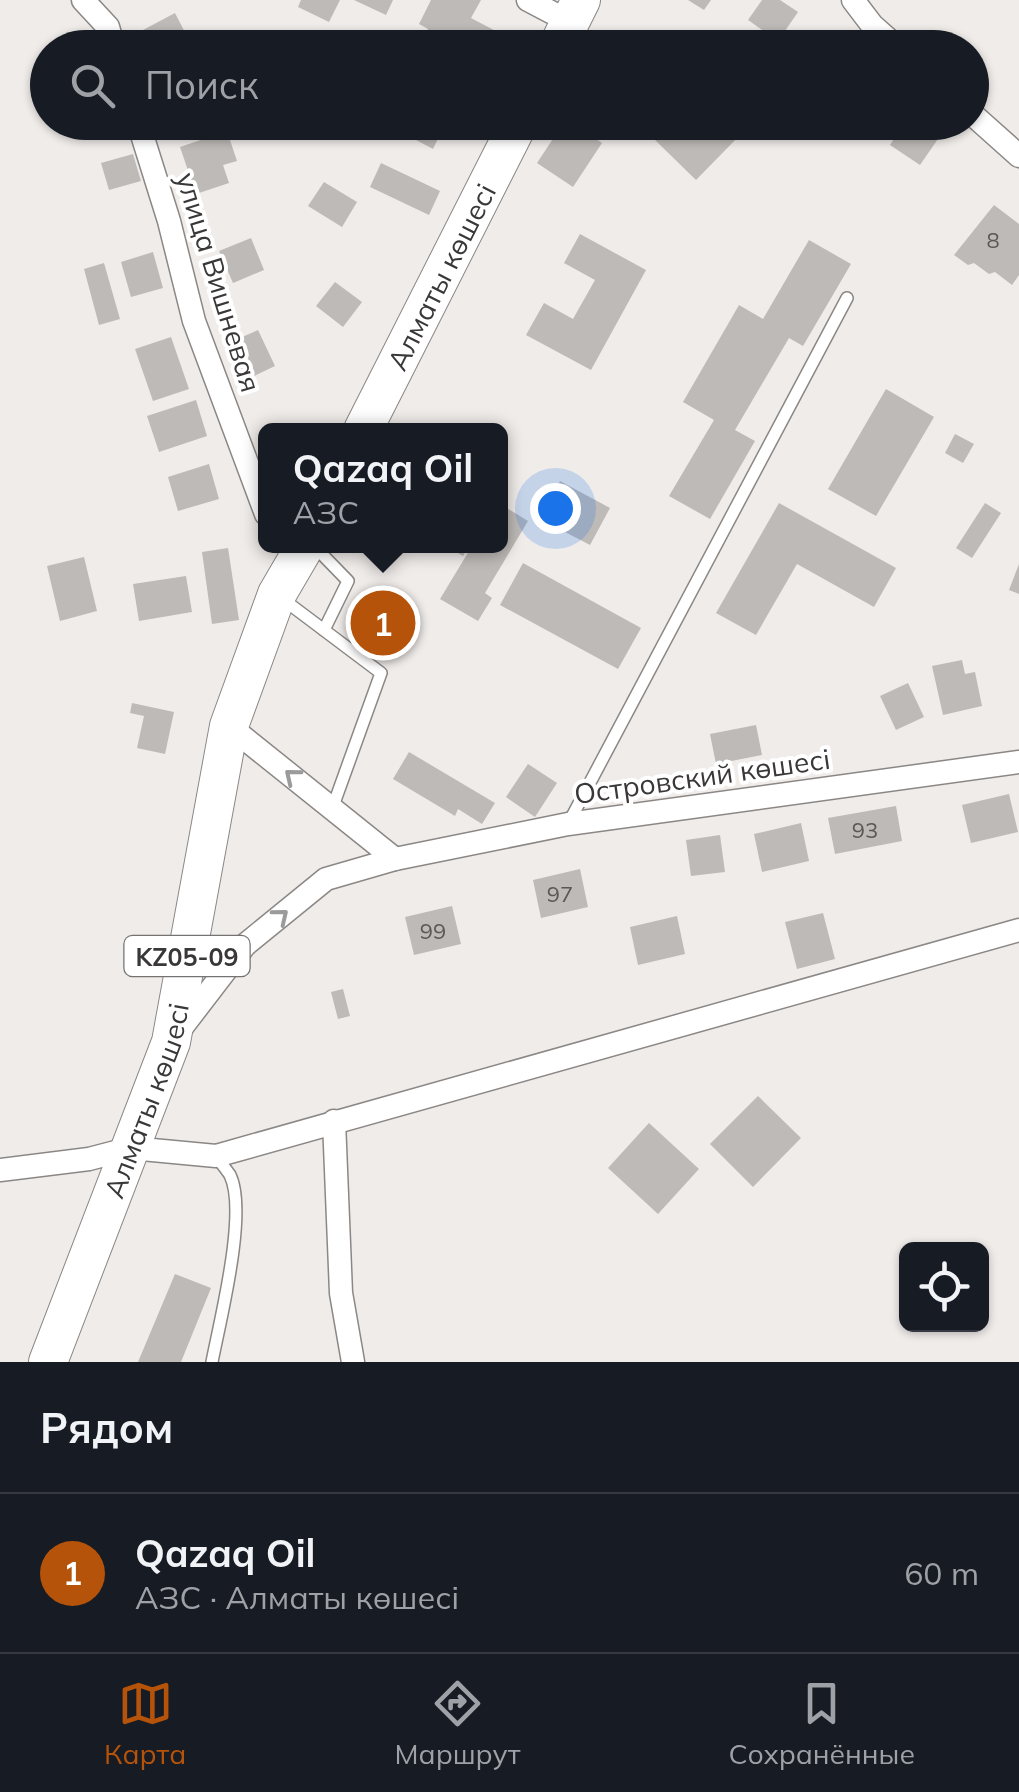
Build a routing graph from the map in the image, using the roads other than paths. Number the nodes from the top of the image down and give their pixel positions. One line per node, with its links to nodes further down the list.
1 (83, 0): 5 (street)
2 (528, 0): 4 (street)
3 (853, 0): 6 (street)
4 (569, 23)
5 (109, 30)
6 (878, 30)
7 (989, 129): 10 (street)
8 (144, 140): 13 (street, улица Вишневая)
9 (510, 140): 12 (main road, Алматы көшесі)
10 (1019, 156)
11 (847, 298): 20 (lane)
12 (367, 423)
13 (258, 493)
14 (321, 553): 16 (lane)
15 (287, 566): 16 (lane); 17 (main road, Алматы көшесі / KZ05-09)
16 (324, 630): 19 (lane)
17 (229, 726): 19 (street, one-way to 17); 23 (main road, Алматы көшесі / KZ05-09)
18 (1019, 762): 20 (street, Островский көшесі)
19 (332, 808): 21 (street)
20 (568, 824): 21 (street, Островский көшесі)
21 (395, 859): 23 (street, Островский көшесі, one-way to 21)
22 (1019, 930): 24 (street)
23 (171, 1042): 25 (main road, Алматы көшесі / KZ05-09)
24 (334, 1121): 26 (street); 30 (street)
25 (130, 1148): 26 (street); 27 (street); 28 (main road, Алматы көшесі / KZ05-09)
26 (216, 1156): 29 (lane)
27 (0, 1170)
28 (48, 1362)
29 (212, 1362)
30 (353, 1362)

